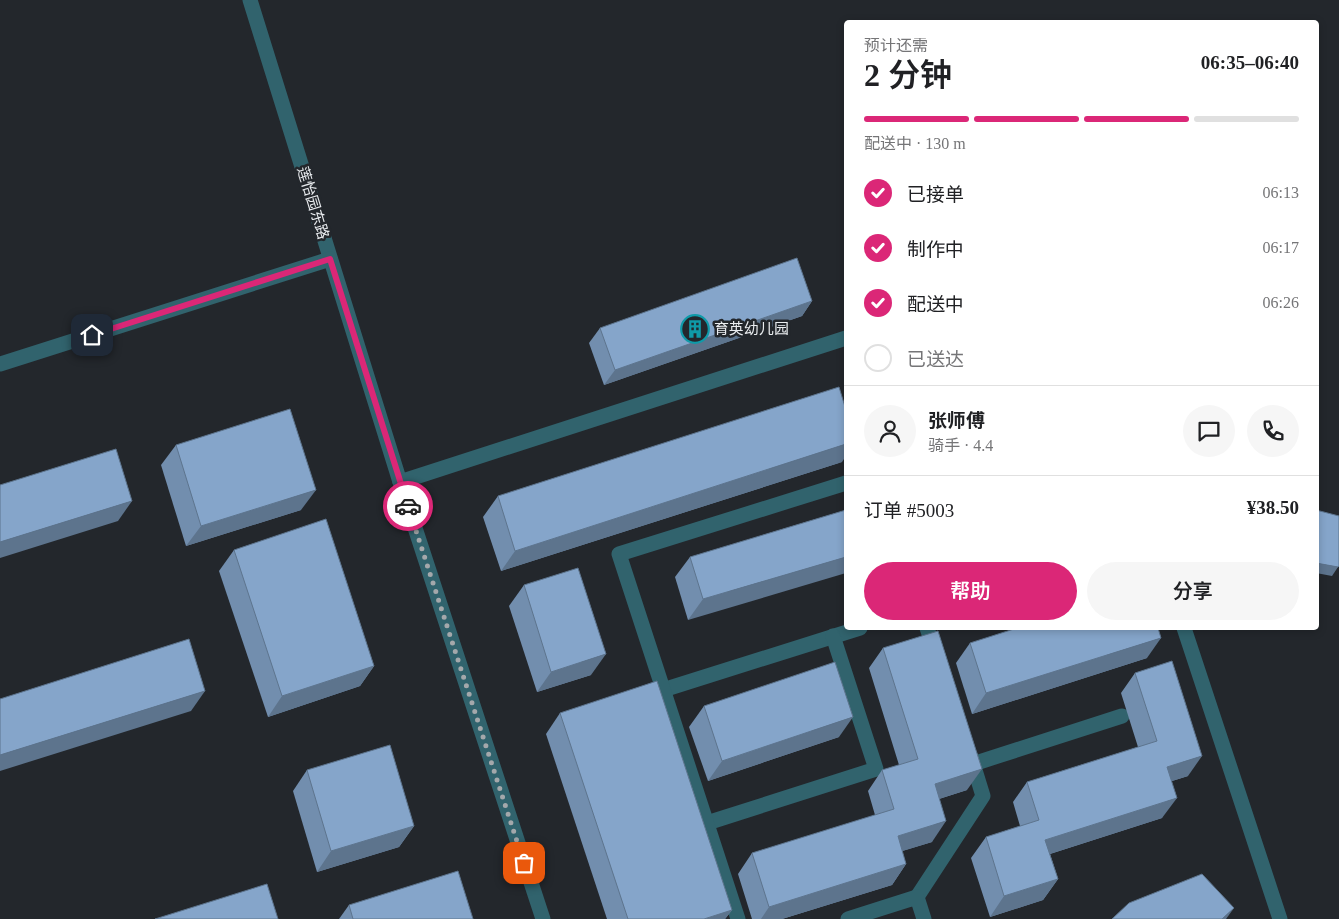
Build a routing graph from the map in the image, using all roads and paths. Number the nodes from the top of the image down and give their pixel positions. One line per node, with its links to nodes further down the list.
1 (250, 0): 2 (street, 莲怡园东路)
2 (330, 259): 4 (street); 5 (street, 莲怡园东路)
3 (844, 339): 5 (street)
4 (0, 364)
5 (400, 482): 18 (street, 莲怡园东路)
6 (844, 484): 12 (street)
7 (853, 630): 10 (street)
8 (927, 630): 11 (street)
9 (1185, 630): 22 (street)
10 (832, 636): 12 (street); 16 (street)
11 (939, 664)
12 (663, 690): 16 (street)
13 (1122, 716): 15 (street)
14 (967, 746): 15 (street)
15 (973, 764): 17 (street)
16 (707, 823): 19 (street)
17 (917, 897): 20 (street); 21 (street)
18 (543, 919)
19 (738, 919)
20 (848, 919)
21 (924, 919)
22 (1280, 919)

